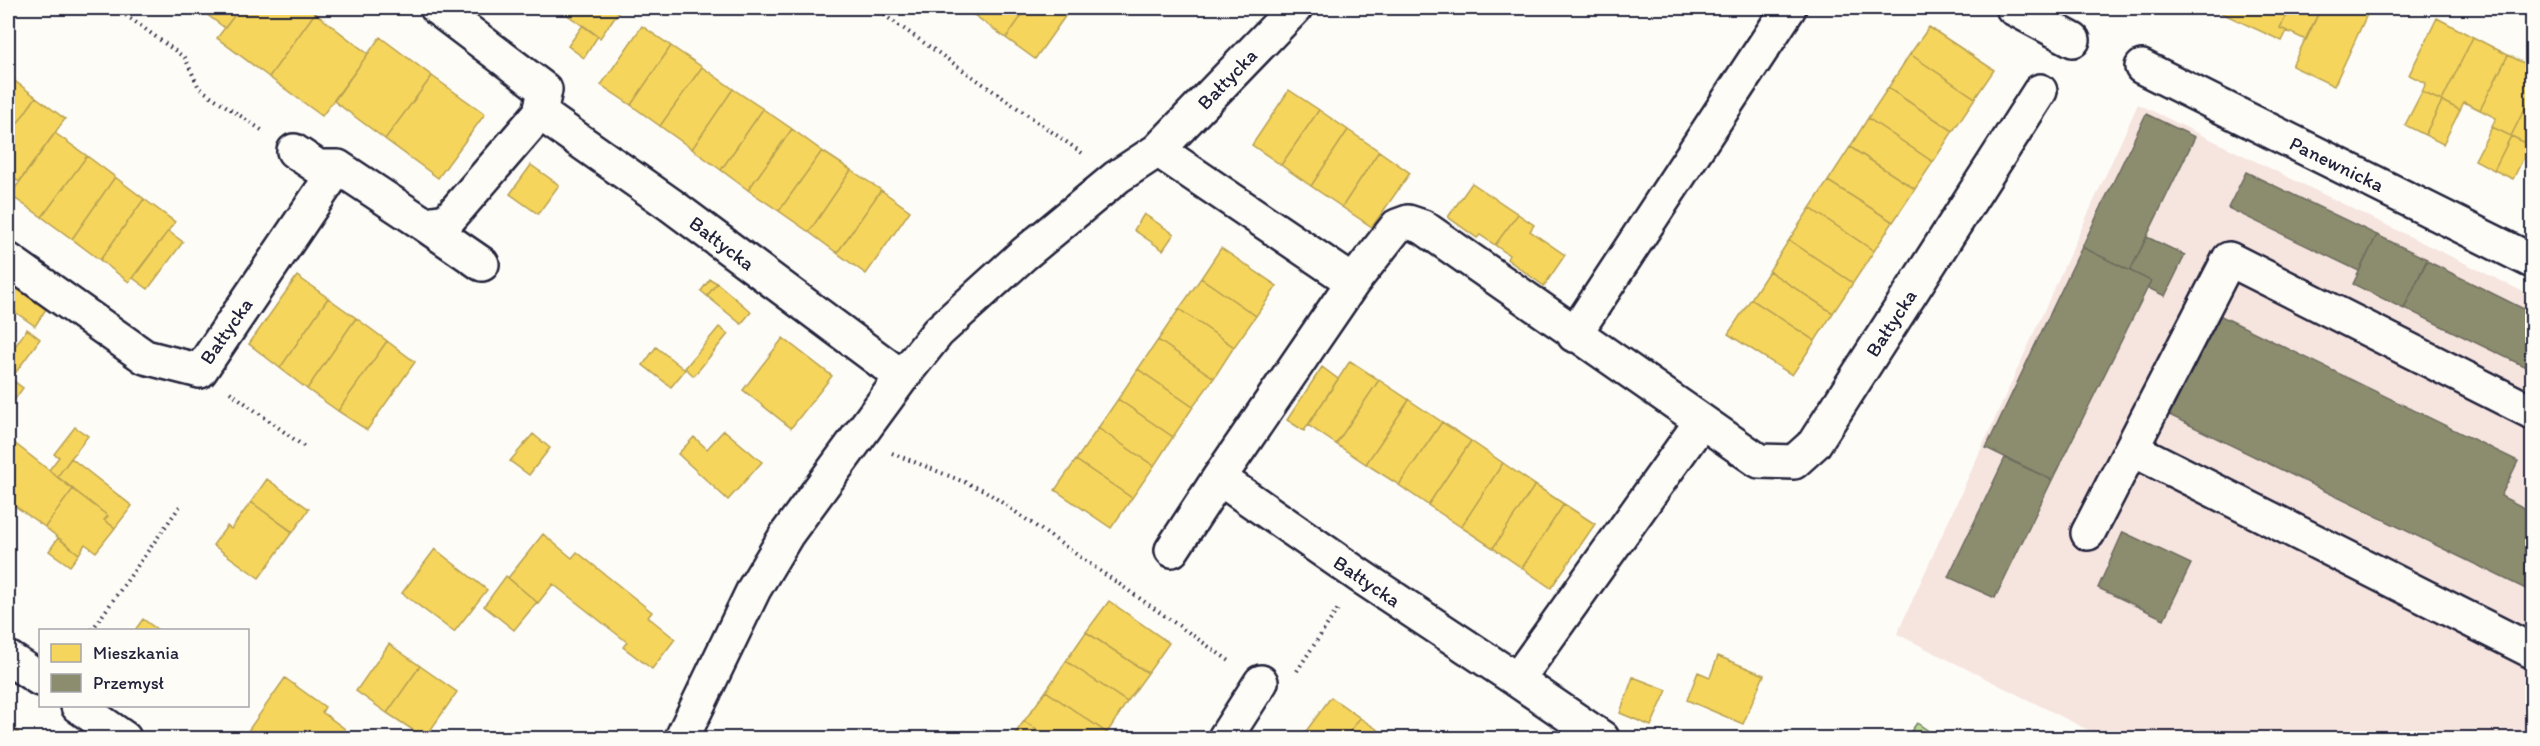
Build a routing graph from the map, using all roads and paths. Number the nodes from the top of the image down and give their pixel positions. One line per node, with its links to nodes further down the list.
1 (116, 8): 12 (path)
2 (436, 8): 10 (street)
3 (873, 8): 14 (path)
4 (1295, 8): 11 (street, Bałtycka)
5 (1789, 8): 20 (street)
6 (2013, 8): 7 (street)
7 (2073, 40)
8 (2142, 67): 17 (street, Panewnicka)
9 (2040, 91): 24 (street, Bałtycka)
10 (540, 113): 15 (street); 22 (street, Bałtycka)
11 (1158, 150): 14 (street, Bałtycka); 19 (street)
12 (294, 151): 13 (street)
13 (338, 167): 15 (street); 21 (street, Bałtycka)
14 (1118, 177): 22 (street, Bałtycka)
15 (424, 224): 18 (street)
16 (8, 260): 21 (street, Bałtycka)
17 (2532, 261)
18 (482, 264)
19 (1353, 282): 20 (street, Bałtycka); 28 (street, Bałtycka)
20 (1574, 335): 24 (street, Bałtycka)
21 (200, 371): 26 (path)
22 (902, 376): 25 (street, Bałtycka)
23 (2532, 412): 27 (street)
24 (1701, 422): 37 (street)
25 (856, 439): 38 (path); 41 (street, Bałtycka)
26 (306, 448)
27 (2132, 449): 30 (street); 34 (street)
28 (1219, 478): 31 (street, Bałtycka); 32 (street, Bałtycka)
29 (180, 506): 33 (path)
30 (2088, 533)
31 (1172, 550)
32 (1359, 576): 37 (street, Bałtycka); 38 (path)
33 (93, 629)
34 (2532, 651)
35 (8, 658): 36 (street)
36 (39, 678)
37 (1517, 680): 43 (street, Bałtycka)
38 (1260, 682): 42 (street)
39 (81, 707): 40 (street)
40 (124, 738)
41 (682, 738)
42 (1225, 738)
43 (1602, 738)

